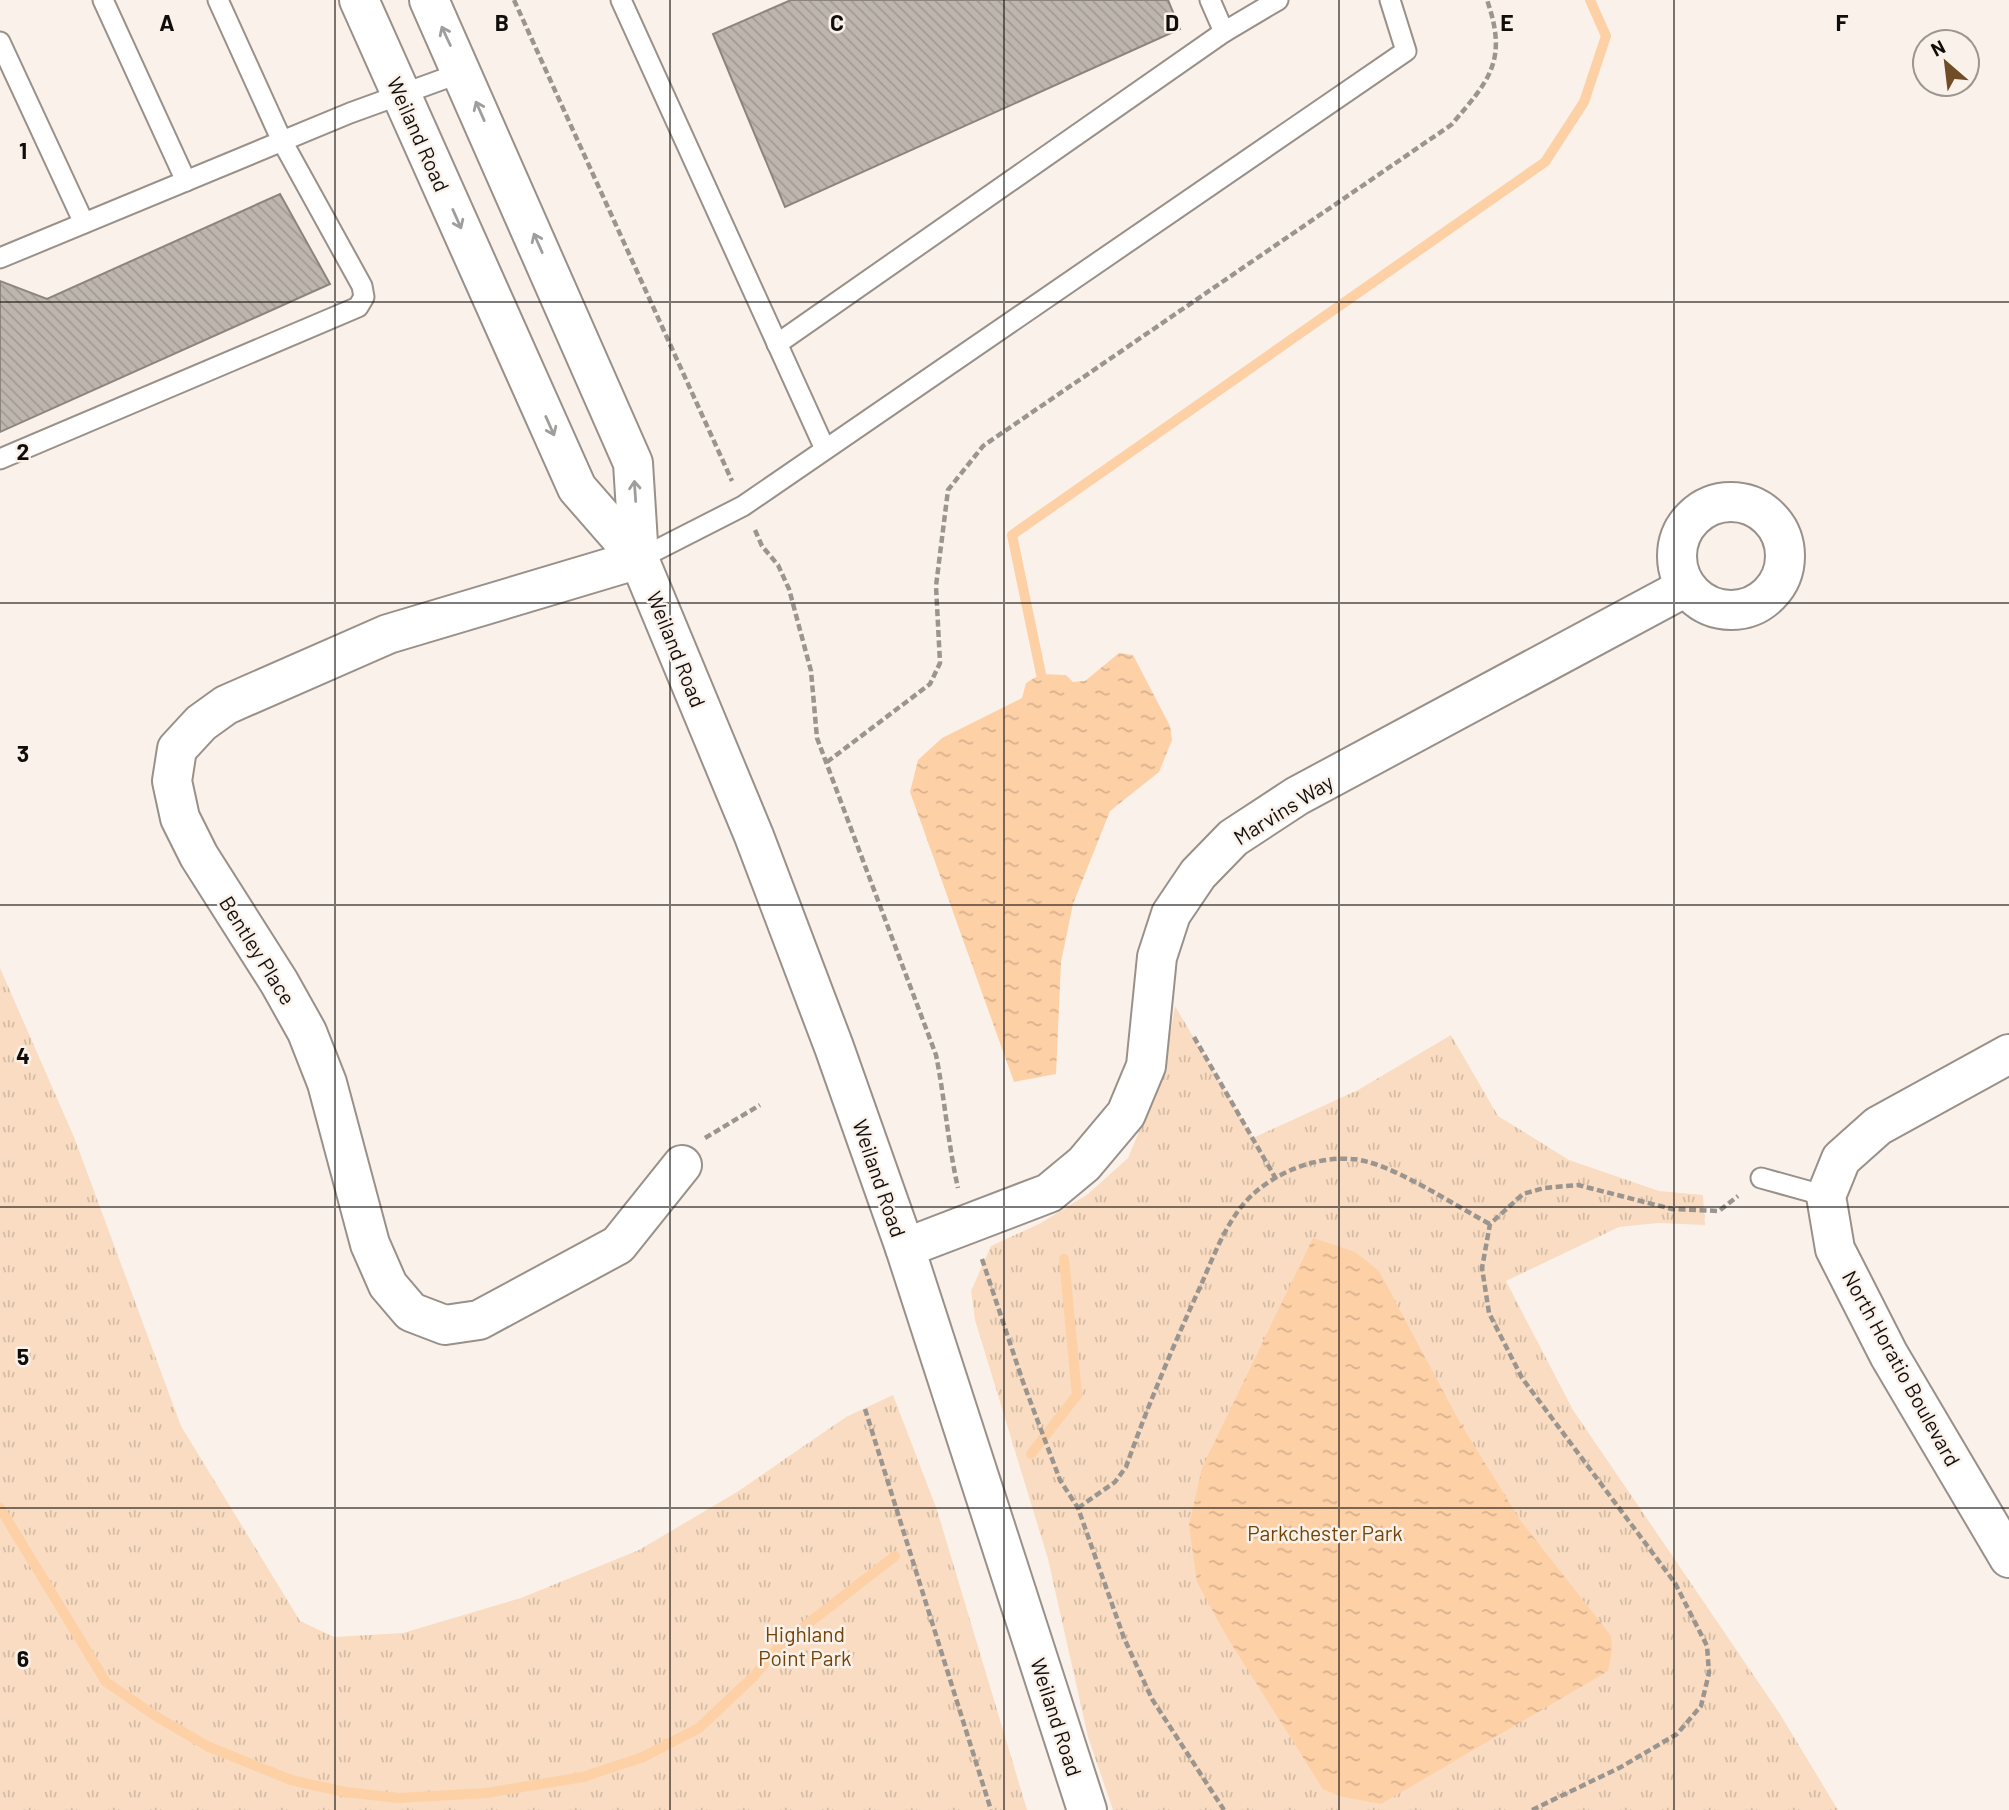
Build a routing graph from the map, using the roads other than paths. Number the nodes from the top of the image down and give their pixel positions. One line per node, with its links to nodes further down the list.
1 (103, 0): 14 (lane)
2 (218, 0): 13 (lane)
3 (359, 0): 12 (street, Weiland Road)
4 (429, 0): 11 (street, Weiland Road, one-way to 4)
5 (621, 0): 17 (lane)
6 (1210, 0): 9 (lane)
7 (1278, 0): 9 (lane)
8 (1390, 0): 18 (lane)
9 (1224, 32): 17 (lane)
10 (0, 42): 15 (lane)
11 (463, 72): 12 (lane); 20 (street, Weiland Road, one-way to 11)
12 (402, 96): 13 (lane); 20 (street, Weiland Road, one-way to 20)
13 (282, 141): 14 (lane); 19 (lane)
14 (186, 181): 15 (lane)
15 (84, 223): 16 (lane)
16 (0, 258)
17 (777, 344): 18 (lane)
18 (825, 449): 20 (lane)
19 (0, 459)
20 (639, 559): 23 (street, Bentley Place); 26 (street, Weiland Road)
21 (1686, 587): 26 (street, Marvins Way)
22 (2009, 1054): 25 (street)
23 (682, 1165)
24 (1761, 1178): 25 (lane)
25 (1826, 1196): 27 (street, North Horatio Boulevard)
26 (905, 1248): 28 (street, Weiland Road)
27 (2009, 1558)
28 (1087, 1810)

